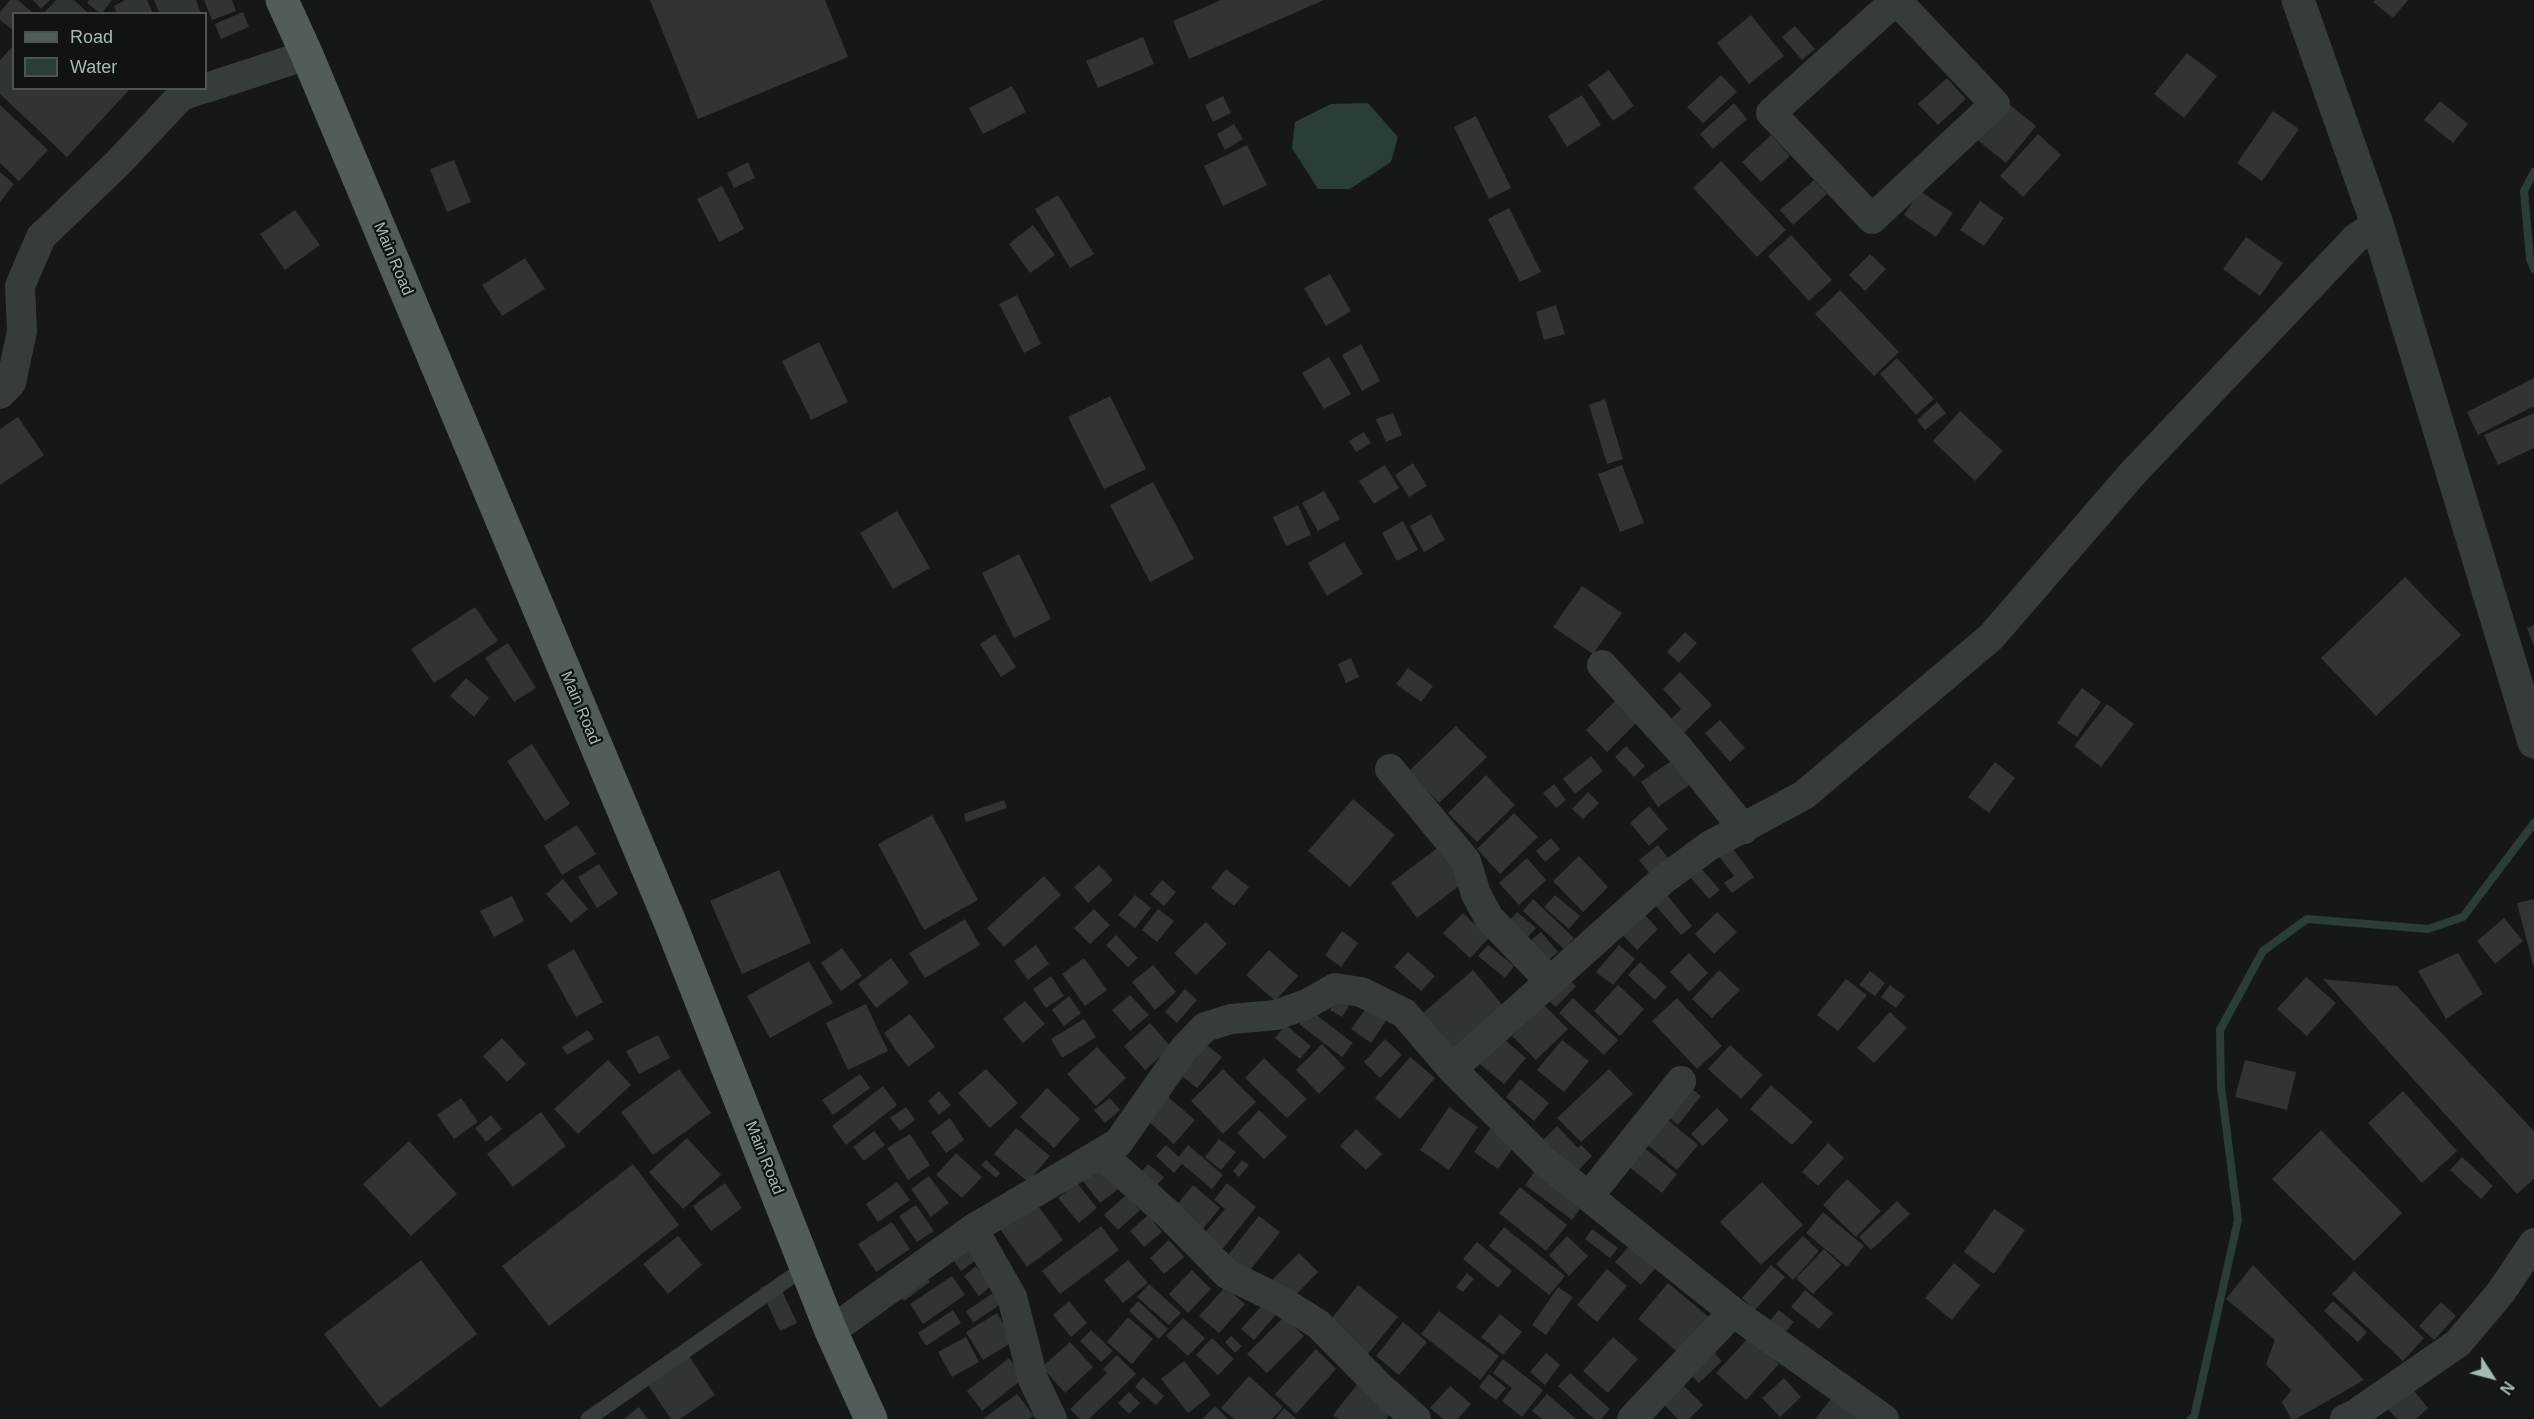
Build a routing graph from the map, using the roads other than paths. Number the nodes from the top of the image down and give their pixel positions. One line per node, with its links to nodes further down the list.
1 (282, 0): 4 (main road, Main Road)
2 (1896, 0): 2 (street)
3 (2298, 0): 7 (street)
4 (307, 55): 5 (street); 20 (main road, Main Road)
5 (207, 87)
6 (199, 90): 8 (street)
7 (2377, 224): 10 (street); 12 (street)
8 (0, 394)
9 (1602, 666): 12 (street)
10 (2534, 742)
11 (1390, 769): 13 (street)
12 (1744, 829): 13 (street)
13 (1550, 981): 14 (street)
14 (1452, 1069): 16 (street); 17 (street)
15 (1681, 1081): 17 (street)
16 (1101, 1154): 18 (street); 26 (street)
17 (1589, 1196): 21 (street)
18 (973, 1229): 22 (street); 25 (street)
19 (2534, 1243): 29 (street)
20 (807, 1266): 22 (main road, Main Road); 23 (lane)
21 (1733, 1312): 27 (street); 28 (street)
22 (831, 1331): 24 (main road, Main Road)
23 (588, 1419)
24 (871, 1419)
25 (1052, 1419)
26 (1416, 1419)
27 (1632, 1419)
28 (1884, 1419)
29 (2344, 1419)

